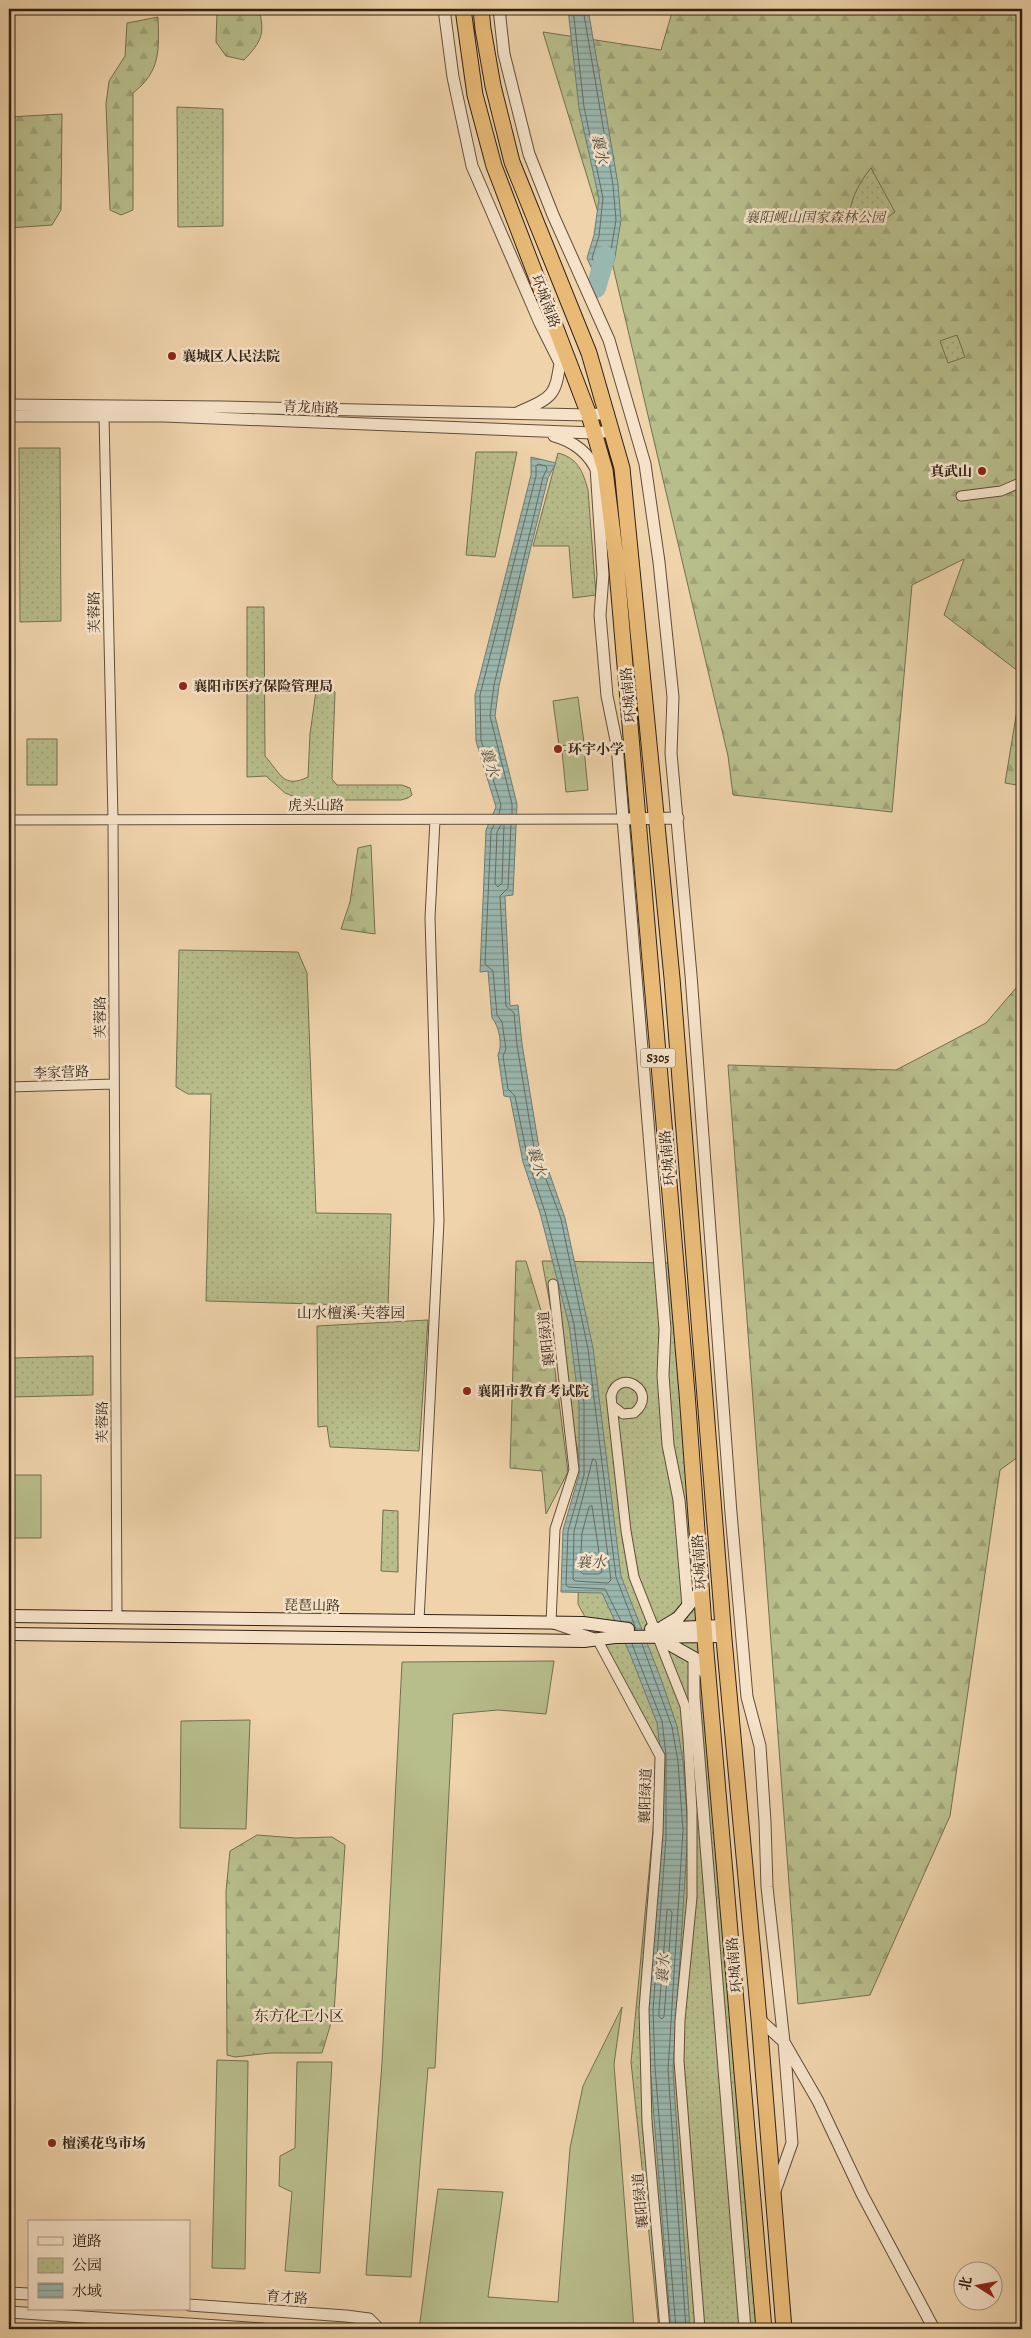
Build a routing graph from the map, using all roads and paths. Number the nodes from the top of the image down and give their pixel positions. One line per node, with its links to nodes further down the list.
1 (444, 9): 7 (street)
2 (463, 9): 6 (highway, 环城南路 / S305)
3 (481, 9): 9 (highway, 环城南路 / S305)
4 (499, 9): 20 (street)
5 (9, 157): 8 (street)
6 (563, 345): 7 (street); 11 (highway, 环城南路 / S305)
7 (560, 363): 10 (street)
8 (10, 410): 10 (street, 青龙庙路); 12 (street, 青龙庙路)
9 (608, 413): 11 (street, 青龙庙路); 14 (highway, 环城南路 / S305)
10 (515, 414): 11 (street, 青龙庙路)
11 (589, 415): 15 (highway, 环城南路 / S305)
12 (104, 416): 13 (street, 青龙庙路); 21 (street, 芙蓉路)
13 (532, 430): 15 (street, 青龙庙路); 16 (street)
14 (612, 431): 15 (street, 青龙庙路); 23 (highway, 环城南路 / S305)
15 (593, 432): 19 (highway, 环城南路 / S305)
16 (596, 467): 19 (street); 26 (street)
17 (1022, 482): 18 (street)
18 (961, 496)
19 (609, 500): 22 (highway, 环城南路 / S305)
20 (678, 818): 23 (street); 37 (street)
21 (113, 819): 24 (street, 虎头山路); 25 (street, 虎头山路); 27 (street, 芙蓉路)
22 (638, 819): 23 (street); 26 (street); 31 (highway, 环城南路 / S305)
23 (657, 819): 38 (highway, 环城南路 / S305)
24 (9, 820)
25 (435, 820): 26 (street, 虎头山路); 35 (street)
26 (622, 820): 32 (street)
27 (114, 1084): 28 (street, 李家营路); 34 (street, 芙蓉路)
28 (9, 1087)
29 (554, 1284): 36 (street, 襄阳绿道)
30 (614, 1408): 42 (street)
31 (701, 1590): 32 (main road); 39 (highway, 环城南路 / S305)
32 (688, 1606): 42 (main road)
33 (9, 1616): 34 (main road, 琵琶山路)
34 (117, 1618): 35 (main road, 琵琶山路)
35 (419, 1621): 36 (main road, 琵琶山路)
36 (551, 1623): 40 (main road, 琵琶山路); 43 (street)
37 (742, 1629): 38 (street); 47 (street)
38 (723, 1631): 39 (main road); 46 (highway, 环城南路 / S305)
39 (704, 1632): 42 (main road); 45 (highway, 环城南路 / S305)
40 (614, 1633): 42 (main road); 43 (main road)
41 (9, 1634): 43 (main road)
42 (656, 1634): 44 (main road); 56 (street)
43 (597, 1639): 55 (street, 襄阳绿道)
44 (694, 1658): 45 (main road); 57 (street)
45 (708, 1676): 58 (highway, 环城南路 / S305)
46 (759, 2019): 47 (street); 48 (highway, 环城南路)
47 (784, 2042): 48 (street); 60 (street)
48 (773, 2197): 59 (highway, 环城南路)
49 (9, 2293): 50 (street)
50 (28, 2294)
51 (190, 2305): 54 (street, 育才路)
52 (9, 2312): 53 (street)
53 (263, 2329)
54 (379, 2329)
55 (665, 2329)
56 (700, 2329)
57 (745, 2329)
58 (764, 2329)
59 (784, 2329)
60 (934, 2329)

